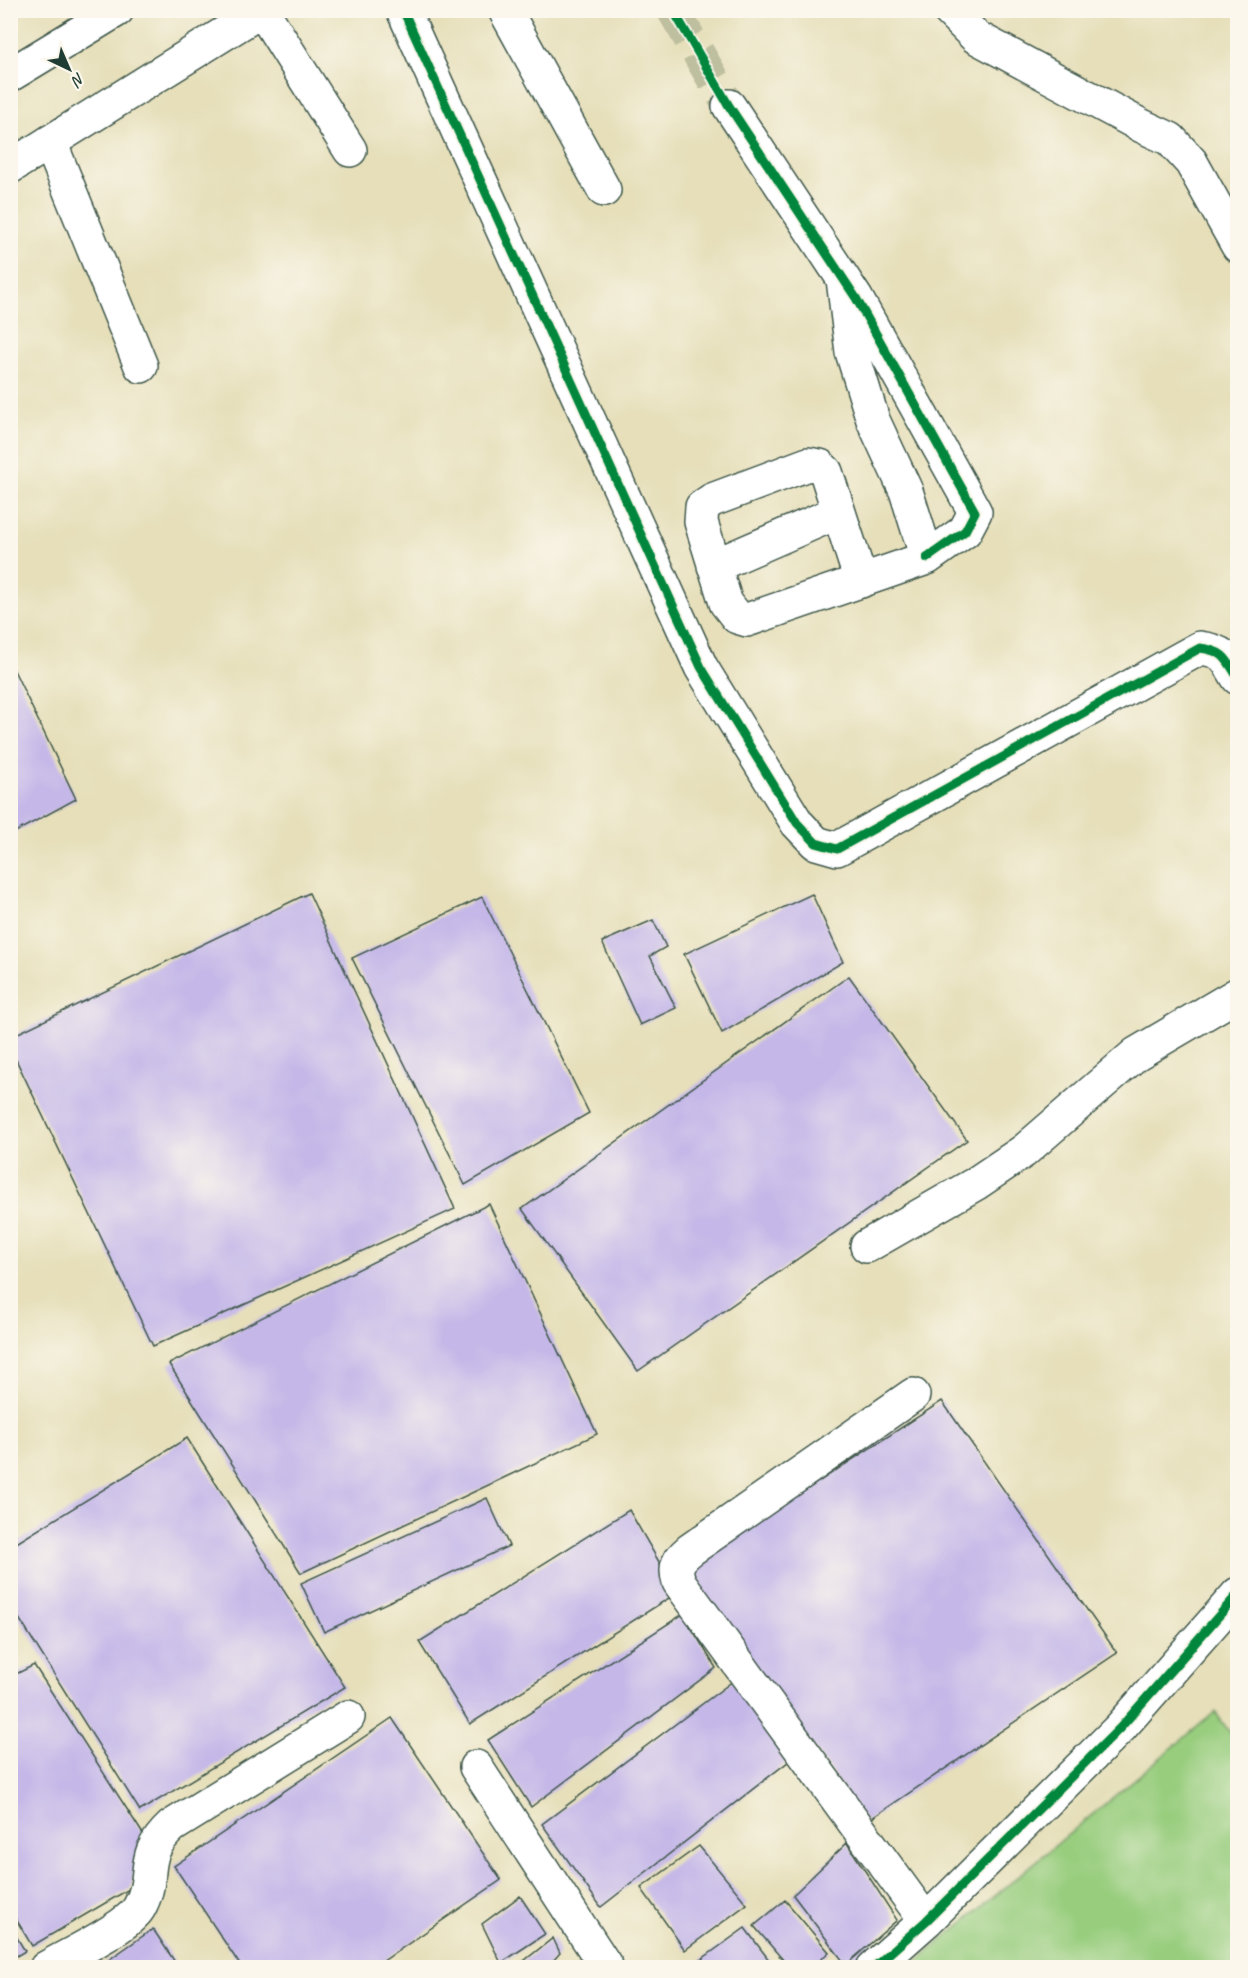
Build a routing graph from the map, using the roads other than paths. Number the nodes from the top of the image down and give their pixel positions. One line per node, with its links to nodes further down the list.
1 (117, 10): 6 (street)
2 (262, 10): 8 (street); 9 (street)
3 (403, 10): 19 (street)
4 (505, 10): 11 (street)
5 (949, 10): 12 (street)
6 (10, 75)
7 (729, 106): 13 (street)
8 (50, 142): 10 (street); 14 (street)
9 (350, 150)
10 (12, 162)
11 (604, 190)
12 (1238, 246)
13 (843, 279): 16 (street); 16 (street)
14 (141, 366)
15 (838, 512): 17 (street); 17 (street); 18 (street)
16 (927, 558): 18 (street)
17 (714, 566): 18 (street)
18 (861, 580)
19 (1238, 678)
20 (1238, 994): 21 (street)
21 (867, 1246)
22 (912, 1395): 26 (street)
23 (1238, 1594): 26 (street)
24 (348, 1717): 27 (street)
25 (476, 1767): 28 (street)
26 (926, 1921): 29 (street)
27 (46, 1968)
28 (607, 1968)
29 (873, 1968)

